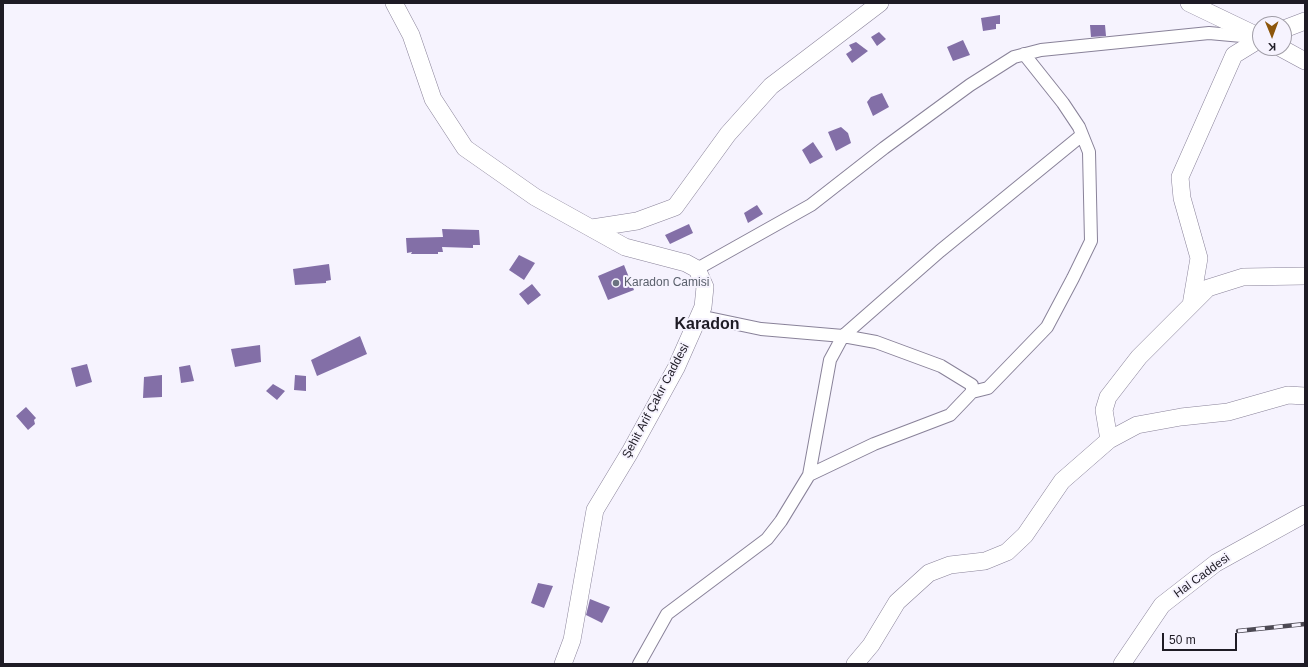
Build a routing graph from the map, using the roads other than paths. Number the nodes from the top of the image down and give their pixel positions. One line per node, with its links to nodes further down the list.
1 (394, 3): 13 (street)
2 (880, 3): 13 (street)
3 (1189, 3): 6 (street)
4 (1305, 21): 5 (street)
5 (1292, 26)
6 (1252, 34)
7 (1252, 37): 9 (street)
8 (1252, 43): 16 (street)
9 (1024, 54): 12 (street); 14 (street)
10 (1292, 54): 11 (street)
11 (1305, 61)
12 (1082, 135): 18 (street); 19 (street)
13 (592, 228): 14 (street)
14 (697, 269): 17 (street, Şehit Arif Çakır Caddesi)
15 (1305, 276): 16 (street)
16 (1191, 305): 21 (street)
17 (699, 316): 18 (street); 24 (street, Şehit Arif Çakır Caddesi)
18 (842, 336): 19 (street); 22 (street)
19 (972, 392): 22 (street)
20 (1305, 396): 21 (street)
21 (1109, 440): 26 (street)
22 (809, 475): 25 (street)
23 (1305, 514): 27 (street, Hal Caddesi)
24 (563, 664)
25 (639, 664)
26 (855, 664)
27 (1122, 664)

